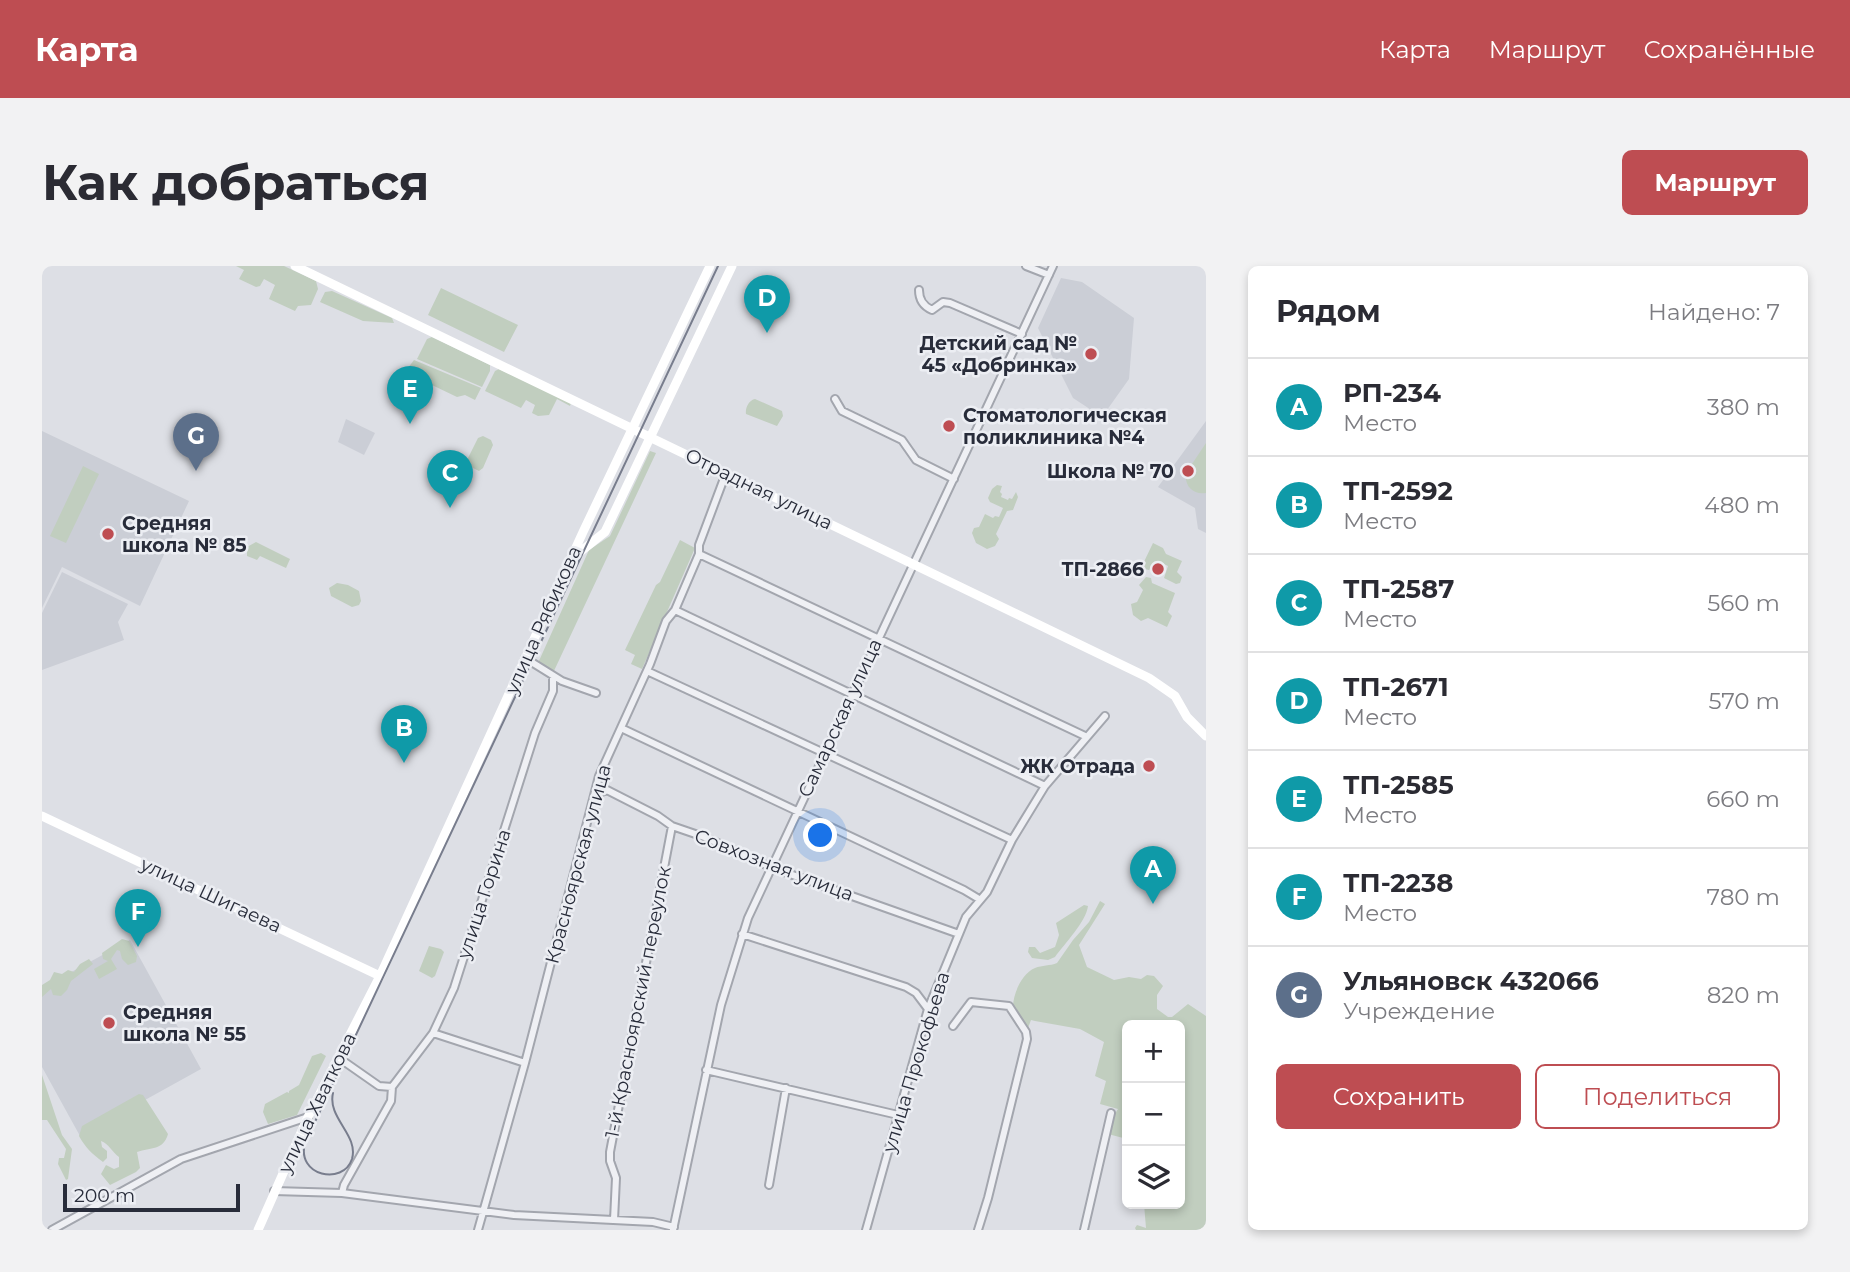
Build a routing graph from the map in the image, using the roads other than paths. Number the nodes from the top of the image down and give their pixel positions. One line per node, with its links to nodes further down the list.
1 (295, 266): 10 (main road, Отрадная улица)
2 (710, 266): 10 (main road, улица Рябикова)
3 (732, 266): 11 (main road, улица Рябикова)
4 (1026, 266): 6 (street)
5 (1053, 266): 6 (street, Самарская улица)
6 (1049, 275): 8 (street, Самарская улица)
7 (919, 290): 8 (street)
8 (1022, 334): 13 (street, Самарская улица)
9 (835, 398): 13 (street)
10 (633, 428): 11 (main road, Отрадная улица); 15 (main road, улица Рябикова)
11 (652, 437): 12 (main road, Отрадная улица); 15 (main road, улица Рябикова)
12 (726, 473): 14 (street, Красноярская улица); 16 (main road, Отрадная улица)
13 (954, 479): 16 (street, Самарская улица)
14 (699, 554): 17 (street, Красноярская улица); 18 (street)
15 (571, 559): 19 (main road, улица Рябикова)
16 (914, 564): 18 (street, Самарская улица); 27 (main road, Отрадная улица)
17 (675, 610): 20 (street, Красноярская улица); 23 (street)
18 (877, 638): 23 (street, Самарская улица); 26 (street)
19 (525, 658): 21 (street); 41 (main road, улица Рябикова)
20 (647, 671): 25 (street, Красноярская улица); 28 (street)
21 (553, 676): 22 (street); 44 (street, улица Горина)
22 (596, 693)
23 (851, 694): 28 (street, Самарская улица); 30 (street)
24 (1105, 716): 26 (street, улица Прокофьева)
25 (621, 728): 29 (street, Красноярская улица); 33 (street)
26 (1086, 736): 30 (street, улица Прокофьева)
27 (1206, 736)
28 (824, 752): 33 (street, Самарская улица); 36 (street)
29 (599, 776): 31 (street); 32 (street, Красноярская улица)
30 (1045, 786): 36 (street, улица Прокофьева)
31 (607, 790): 32 (street); 35 (street, Совхозная улица)
32 (596, 794): 46 (street, Красноярская улица)
33 (797, 810): 37 (street, Самарская улица); 38 (street)
34 (42, 816): 41 (main road, улица Шигаева)
35 (672, 826): 37 (street, Совхозная улица); 57 (street, 1-й Красноярский переулок)
36 (1012, 840): 38 (street, улица Прокофьева)
37 (770, 867): 39 (street, Совхозная улица); 40 (street, Самарская улица)
38 (979, 900): 39 (street, улица Прокофьева)
39 (959, 933): 42 (street, улица Прокофьева)
40 (742, 934): 42 (street); 47 (street, Самарская улица)
41 (380, 976): 45 (main road, улица Хваткова)
42 (928, 1009): 51 (street, улица Прокофьева)
43 (953, 1026): 63 (street)
44 (433, 1033): 46 (street); 48 (street, улица Горина)
45 (339, 1058): 48 (street); 52 (main road, улица Хваткова)
46 (525, 1063): 56 (street, Красноярская улица)
47 (706, 1070): 49 (street); 58 (street, Самарская улица)
48 (392, 1087): 55 (street)
49 (786, 1088): 51 (street); 53 (street)
50 (1111, 1114): 64 (street)
51 (898, 1115): 62 (street, улица Прокофьева)
52 (308, 1117): 54 (main road, улица Хваткова); 59 (street)
53 (769, 1185)
54 (274, 1191): 55 (street); 60 (main road, улица Хваткова)
55 (342, 1193): 56 (street)
56 (484, 1212): 57 (street); 61 (street, Красноярская улица)
57 (614, 1220): 58 (street)
58 (673, 1228)
59 (52, 1230)
60 (258, 1230)
61 (478, 1230)
62 (866, 1230)
63 (978, 1230)
64 (1084, 1230)

